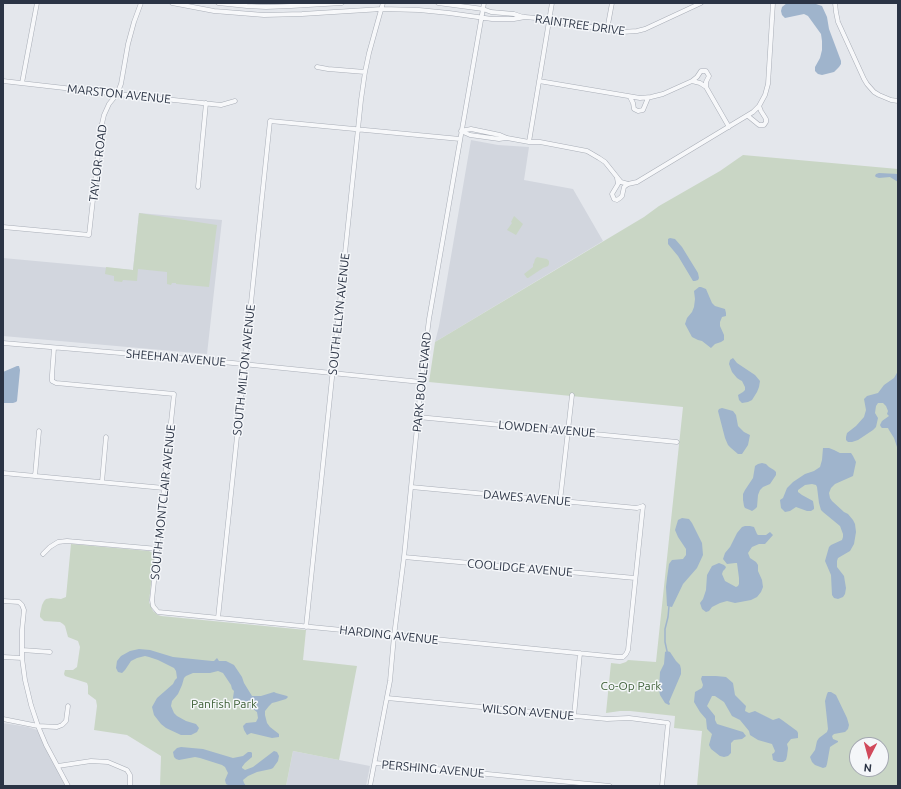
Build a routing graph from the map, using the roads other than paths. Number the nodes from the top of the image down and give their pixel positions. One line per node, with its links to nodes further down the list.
1 (37, 3): 27 (street)
2 (141, 3): 29 (street, TAYLOR ROAD)
3 (172, 3): 17 (street, RAINTREE DRIVE)
4 (218, 3): 14 (street)
5 (342, 3): 14 (street)
6 (383, 3): 15 (street, SOUTH ELLYN AVENUE)
7 (438, 3): 16 (street, RAINTREE DRIVE)
8 (484, 3): 16 (street, PARK BOULEVARD)
9 (552, 3): 20 (street)
10 (612, 3): 21 (street)
11 (701, 3): 21 (street, RAINTREE DRIVE)
12 (773, 3): 35 (street)
13 (835, 3): 33 (street)
14 (291, 5): 17 (street)
15 (382, 9): 17 (street, RAINTREE DRIVE); 18 (street, RAINTREE DRIVE); 23 (street, SOUTH ELLYN AVENUE)
16 (482, 10): 18 (street, PARK BOULEVARD); 19 (street, RAINTREE DRIVE)
17 (290, 15)
18 (481, 17): 19 (street, RAINTREE DRIVE); 39 (street, PARK BOULEVARD)
19 (525, 17): 20 (street, RAINTREE DRIVE)
20 (549, 20): 21 (street, RAINTREE DRIVE); 25 (street)
21 (607, 30)
22 (316, 67): 23 (street)
23 (365, 72): 38 (street, SOUTH ELLYN AVENUE)
24 (3, 81): 27 (street, MARSTON AVENUE)
25 (539, 81): 30 (street); 41 (street)
26 (692, 81): 28 (street); 28 (street); 31 (street)
27 (22, 83): 29 (street, MARSTON AVENUE)
28 (706, 88): 37 (street)
29 (117, 94): 34 (street, MARSTON AVENUE); 45 (street, TAYLOR ROAD)
30 (630, 97): 31 (street); 31 (street)
31 (648, 98)
32 (235, 100): 34 (street, MARSTON AVENUE)
33 (898, 101)
34 (206, 104): 44 (street)
35 (759, 106): 36 (street); 36 (street)
36 (748, 116): 37 (street)
37 (729, 127): 43 (street)
38 (359, 129): 40 (street); 48 (street, SOUTH MILTON AVENUE); 49 (street, SOUTH ELLYN AVENUE)
39 (461, 131): 40 (street, PARK BOULEVARD); 41 (street)
40 (460, 140): 50 (street, PARK BOULEVARD)
41 (529, 142): 42 (street)
42 (617, 178): 43 (street); 43 (street)
43 (628, 184)
44 (198, 186)
45 (3, 227)
46 (3, 343): 47 (street, SHEEHAN AVENUE)
47 (54, 348): 48 (street, SHEEHAN AVENUE); 61 (street, SOUTH MONTCLAIR AVENUE)
48 (244, 365): 49 (street, SHEEHAN AVENUE); 69 (street, SOUTH MILTON AVENUE)
49 (333, 373): 50 (street, SHEEHAN AVENUE); 70 (street, SOUTH ELLYN AVENUE)
50 (421, 382): 52 (street, PARK BOULEVARD)
51 (572, 395): 54 (street)
52 (418, 417): 54 (street, LOWDEN AVENUE); 60 (street, PARK BOULEVARD)
53 (39, 431): 58 (street)
54 (568, 431): 56 (street, LOWDEN AVENUE); 62 (street)
55 (106, 437): 59 (street)
56 (677, 442)
57 (3, 473): 58 (street)
58 (35, 476): 59 (street)
59 (102, 482): 61 (street)
60 (411, 487): 62 (street, DAWES AVENUE); 65 (street, PARK BOULEVARD)
61 (164, 488): 63 (street, SOUTH MONTCLAIR AVENUE)
62 (560, 501): 66 (street, DAWES AVENUE)
63 (158, 549): 64 (street); 68 (street, SOUTH MONTCLAIR AVENUE)
64 (43, 554)
65 (404, 557): 66 (street, COOLIDGE AVENUE); 71 (street, PARK BOULEVARD)
66 (635, 578): 74 (street, HARDING AVENUE)
67 (3, 601): 72 (street)
68 (154, 609): 69 (street, HARDING AVENUE)
69 (218, 618): 70 (street, HARDING AVENUE)
70 (306, 627): 71 (street, HARDING AVENUE)
71 (394, 636): 74 (street, HARDING AVENUE); 77 (street, PARK BOULEVARD)
72 (22, 650): 73 (street); 76 (street)
73 (50, 652)
74 (580, 653): 79 (street)
75 (3, 656): 76 (street)
76 (22, 658): 81 (street)
77 (387, 698): 79 (street, WILSON AVENUE); 82 (street, PARK BOULEVARD)
78 (68, 706): 81 (street)
79 (574, 716): 88 (street, WILSON AVENUE)
80 (3, 720): 81 (street)
81 (38, 726): 83 (street)
82 (375, 764): 86 (street, PARK BOULEVARD); 87 (street, PERSHING AVENUE)
83 (58, 766): 84 (street); 85 (street)
84 (68, 786)
85 (130, 786)
86 (370, 786)
87 (610, 786)
88 (662, 786)

